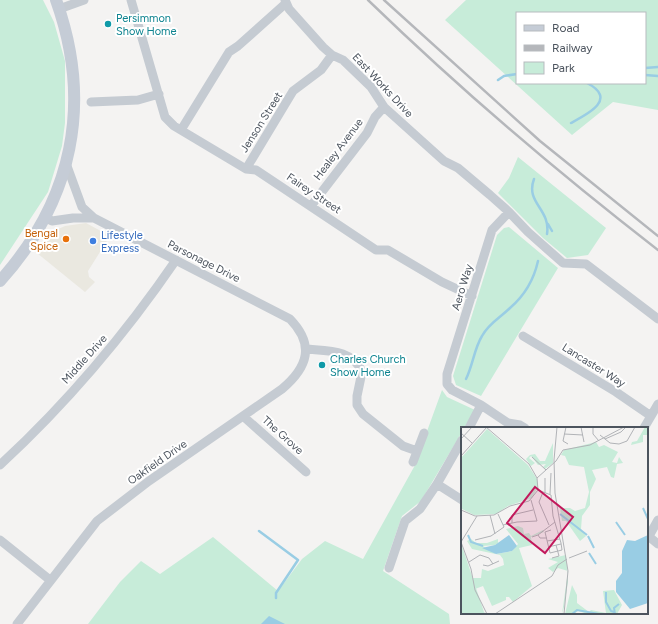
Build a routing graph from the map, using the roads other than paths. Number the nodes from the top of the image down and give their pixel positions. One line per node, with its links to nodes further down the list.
1 (84, 0): 4 (street)
2 (131, 0): 6 (street, Fairey Street)
3 (285, 2): 5 (street, East Works Drive); 9 (street)
4 (57, 4): 10 (main road)
5 (332, 55): 8 (street, East Works Drive); 11 (street, Jenson Street)
6 (159, 94): 7 (street); 9 (street, Fairey Street)
7 (91, 102)
8 (384, 107): 13 (street, Healey Avenue); 14 (street, East Works Drive)
9 (180, 130): 11 (street, Fairey Street)
10 (67, 166): 12 (street, Parsonage Drive); 15 (main road)
11 (246, 169): 13 (street, Fairey Street)
12 (78, 198): 16 (street); 17 (street, Parsonage Drive)
13 (310, 206): 20 (street, Fairey Street)
14 (509, 212): 20 (street, Aero Way); 21 (street, East Works Drive)
15 (46, 218): 16 (street, Parsonage Drive); 19 (main road)
16 (74, 218): 17 (street, Parsonage Drive)
17 (94, 218): 18 (street, Parsonage Drive)
18 (176, 260): 23 (street, Parsonage Drive); 35 (street, Middle Drive)
19 (0, 281)
20 (472, 296): 25 (street, Aero Way)
21 (658, 319)
22 (524, 336): 26 (street, Lancaster Way)
23 (306, 349): 27 (street, Oakfield Drive); 33 (street)
24 (658, 404): 26 (street)
25 (481, 405): 28 (street); 29 (street)
26 (651, 416): 30 (street)
27 (244, 417): 36 (street, The Grove); 44 (street, Oakfield Drive)
28 (470, 427)
29 (523, 427)
30 (645, 427)
31 (424, 433): 33 (street)
32 (461, 442): 37 (street)
33 (417, 451): 34 (street)
34 (413, 462)
35 (0, 465)
36 (306, 472)
37 (437, 484): 38 (street); 43 (street)
38 (461, 499)
39 (658, 520): 40 (street)
40 (648, 535): 42 (street)
41 (0, 540): 44 (street)
42 (658, 544)
43 (389, 568)
44 (50, 580): 45 (street, Oakfield Drive)
45 (17, 624)

